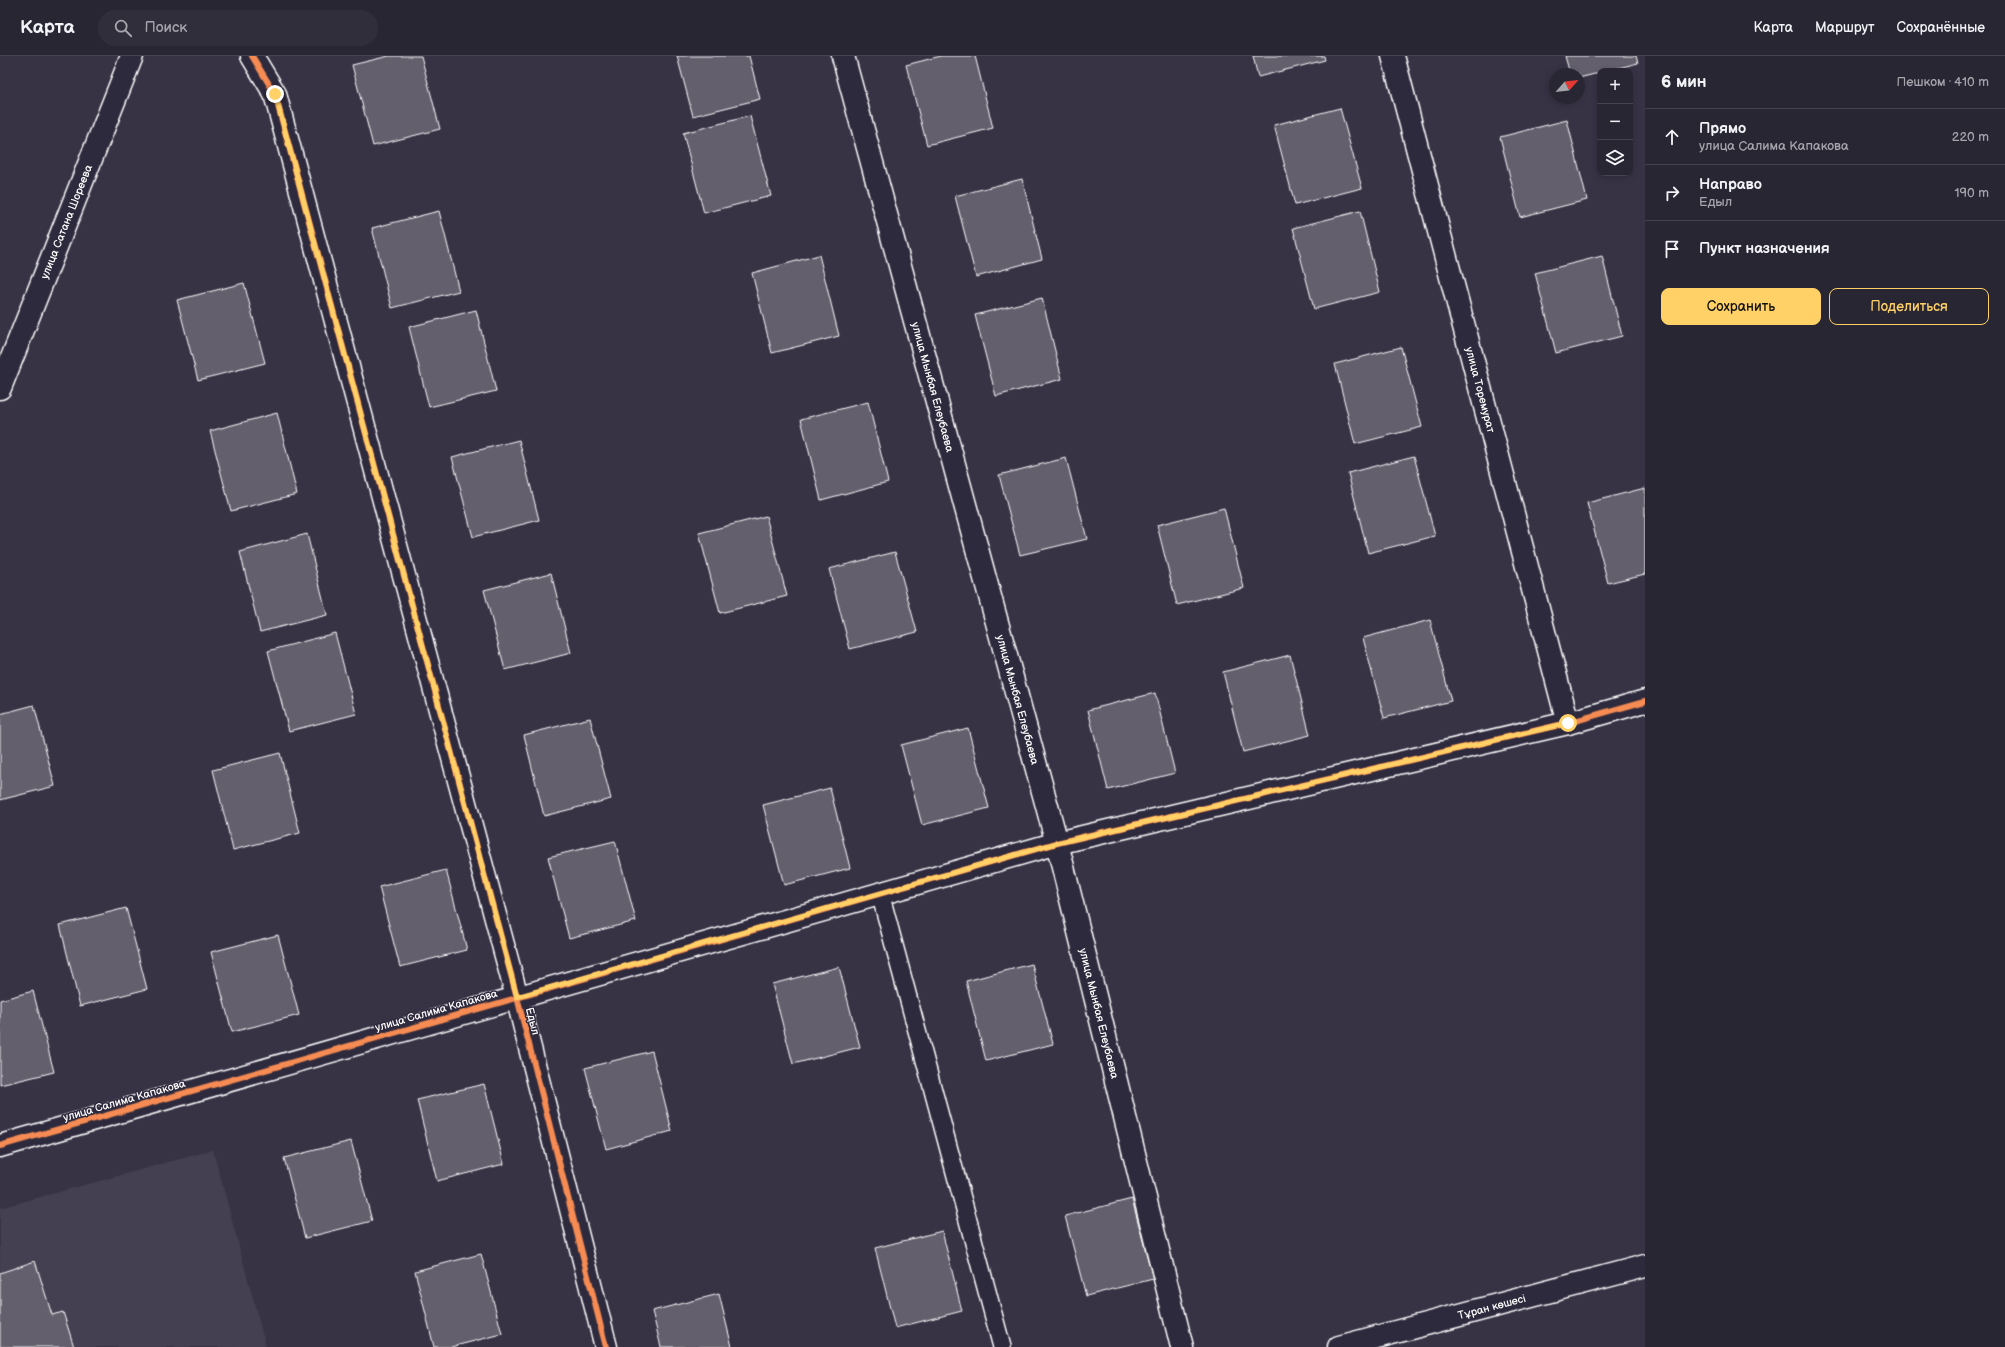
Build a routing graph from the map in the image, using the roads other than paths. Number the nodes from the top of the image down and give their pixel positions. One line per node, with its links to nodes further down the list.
1 (132, 56): 5 (street, улица Сатана Шореева)
2 (252, 56): 10 (street, Едыл)
3 (843, 56): 8 (street, улица Мынбая Елеубаева)
4 (1393, 56): 7 (street, улица Торемурат)
5 (0, 388)
6 (1645, 701): 7 (street, улица Салима Капакова)
7 (1568, 723): 8 (street, улица Салима Капакова)
8 (1057, 843): 9 (street, улица Салима Капакова); 15 (street, улица Мынбая Елеубаева)
9 (880, 893): 10 (street, улица Салима Капакова); 14 (lane)
10 (517, 997): 11 (street, улица Салима Капакова); 13 (street, Едыл)
11 (0, 1146)
12 (1645, 1266): 16 (street, Тұран көшесі)
13 (606, 1347)
14 (1002, 1347)
15 (1182, 1347)
16 (1339, 1347)

